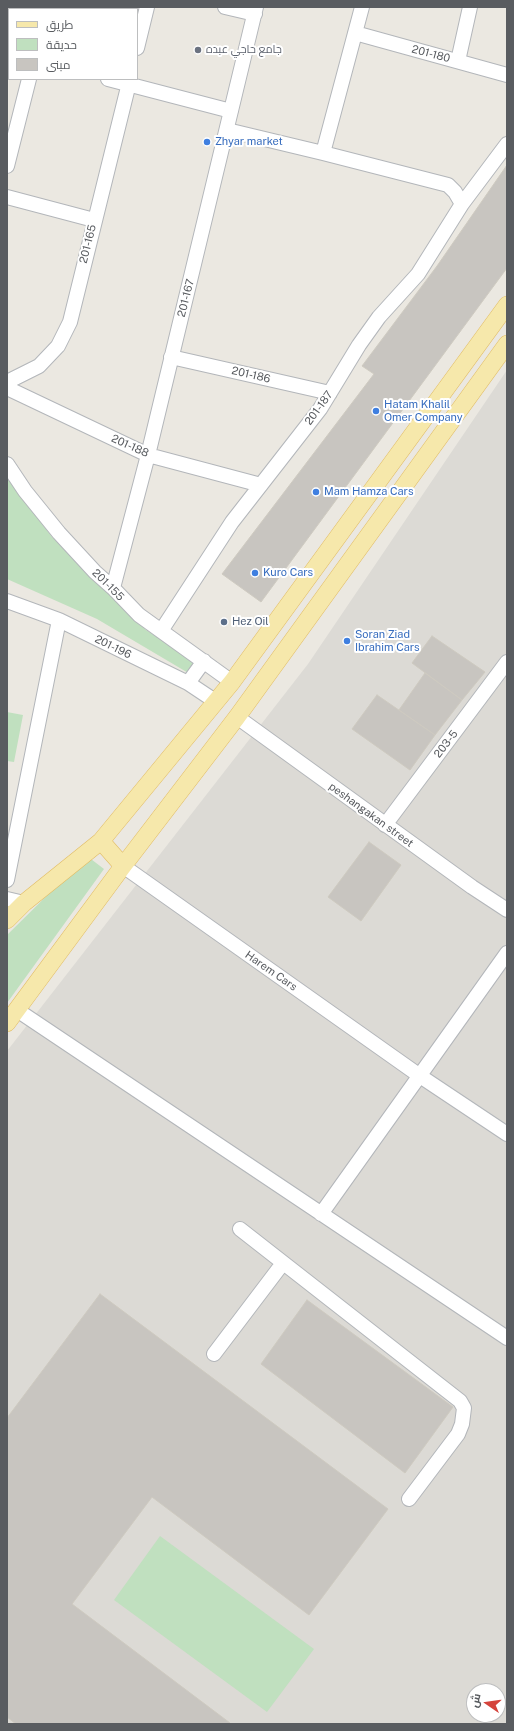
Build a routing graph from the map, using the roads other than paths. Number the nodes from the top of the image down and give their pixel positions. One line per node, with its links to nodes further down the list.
1 (147, 7): 7 (street)
2 (225, 7): 5 (street)
3 (362, 7): 6 (street)
4 (470, 7): 8 (street)
5 (256, 11): 13 (street, 201-167)
6 (355, 33): 8 (street, 201-180); 16 (street)
7 (138, 44)
8 (458, 62): 9 (street, 201-180)
9 (507, 75)
10 (29, 80): 17 (street)
11 (115, 80): 12 (street)
12 (129, 82): 13 (street); 20 (street, 201-165)
13 (231, 111): 14 (street, 201-167)
14 (227, 130): 16 (street); 24 (street, 201-167)
15 (507, 144): 19 (street, 201-187)
16 (324, 153): 19 (street)
17 (7, 166)
18 (7, 197): 20 (street)
19 (462, 204): 28 (street, 201-187)
20 (94, 220): 26 (street, 201-165)
21 (507, 305): 23 (main road)
22 (507, 344): 25 (main road)
23 (475, 349): 25 (main road); 38 (main road)
24 (171, 357): 28 (street, 201-186); 29 (street, 201-167)
25 (494, 362): 41 (main road)
26 (7, 382)
27 (7, 388): 29 (street, 201-188)
28 (330, 393): 31 (street, 201-187)
29 (148, 455): 31 (street, 201-188); 32 (street, 201-167)
30 (7, 464): 32 (street, 201-155)
31 (260, 484): 35 (street, 201-187)
32 (113, 588): 35 (street, 201-155)
33 (7, 601): 34 (street, 201-196)
34 (59, 620): 39 (street, 201-196); 45 (street)
35 (161, 632): 36 (street, 201-155)
36 (204, 661): 38 (street, 201-155); 39 (street)
37 (507, 662): 42 (street, 203-5)
38 (232, 682): 40 (main road)
39 (188, 683): 40 (street, 201-196)
40 (215, 701): 43 (main road)
41 (237, 717): 42 (street, peshangakan street); 44 (main road)
42 (386, 825): 48 (street, peshangakan street)
43 (101, 841): 44 (main road); 47 (main road)
44 (122, 866): 51 (main road); 52 (street, Harem Cars)
45 (7, 880)
46 (7, 899): 47 (street)
47 (24, 903): 49 (main road)
48 (507, 910)
49 (7, 920)
50 (507, 953): 52 (street)
51 (12, 1016): 54 (street)
52 (420, 1076): 53 (street, Harem Cars); 54 (street)
53 (507, 1134)
54 (321, 1214): 57 (street)
55 (240, 1229): 56 (street)
56 (283, 1263): 58 (street); 59 (street)
57 (507, 1338)
58 (214, 1354)
59 (409, 1499)

